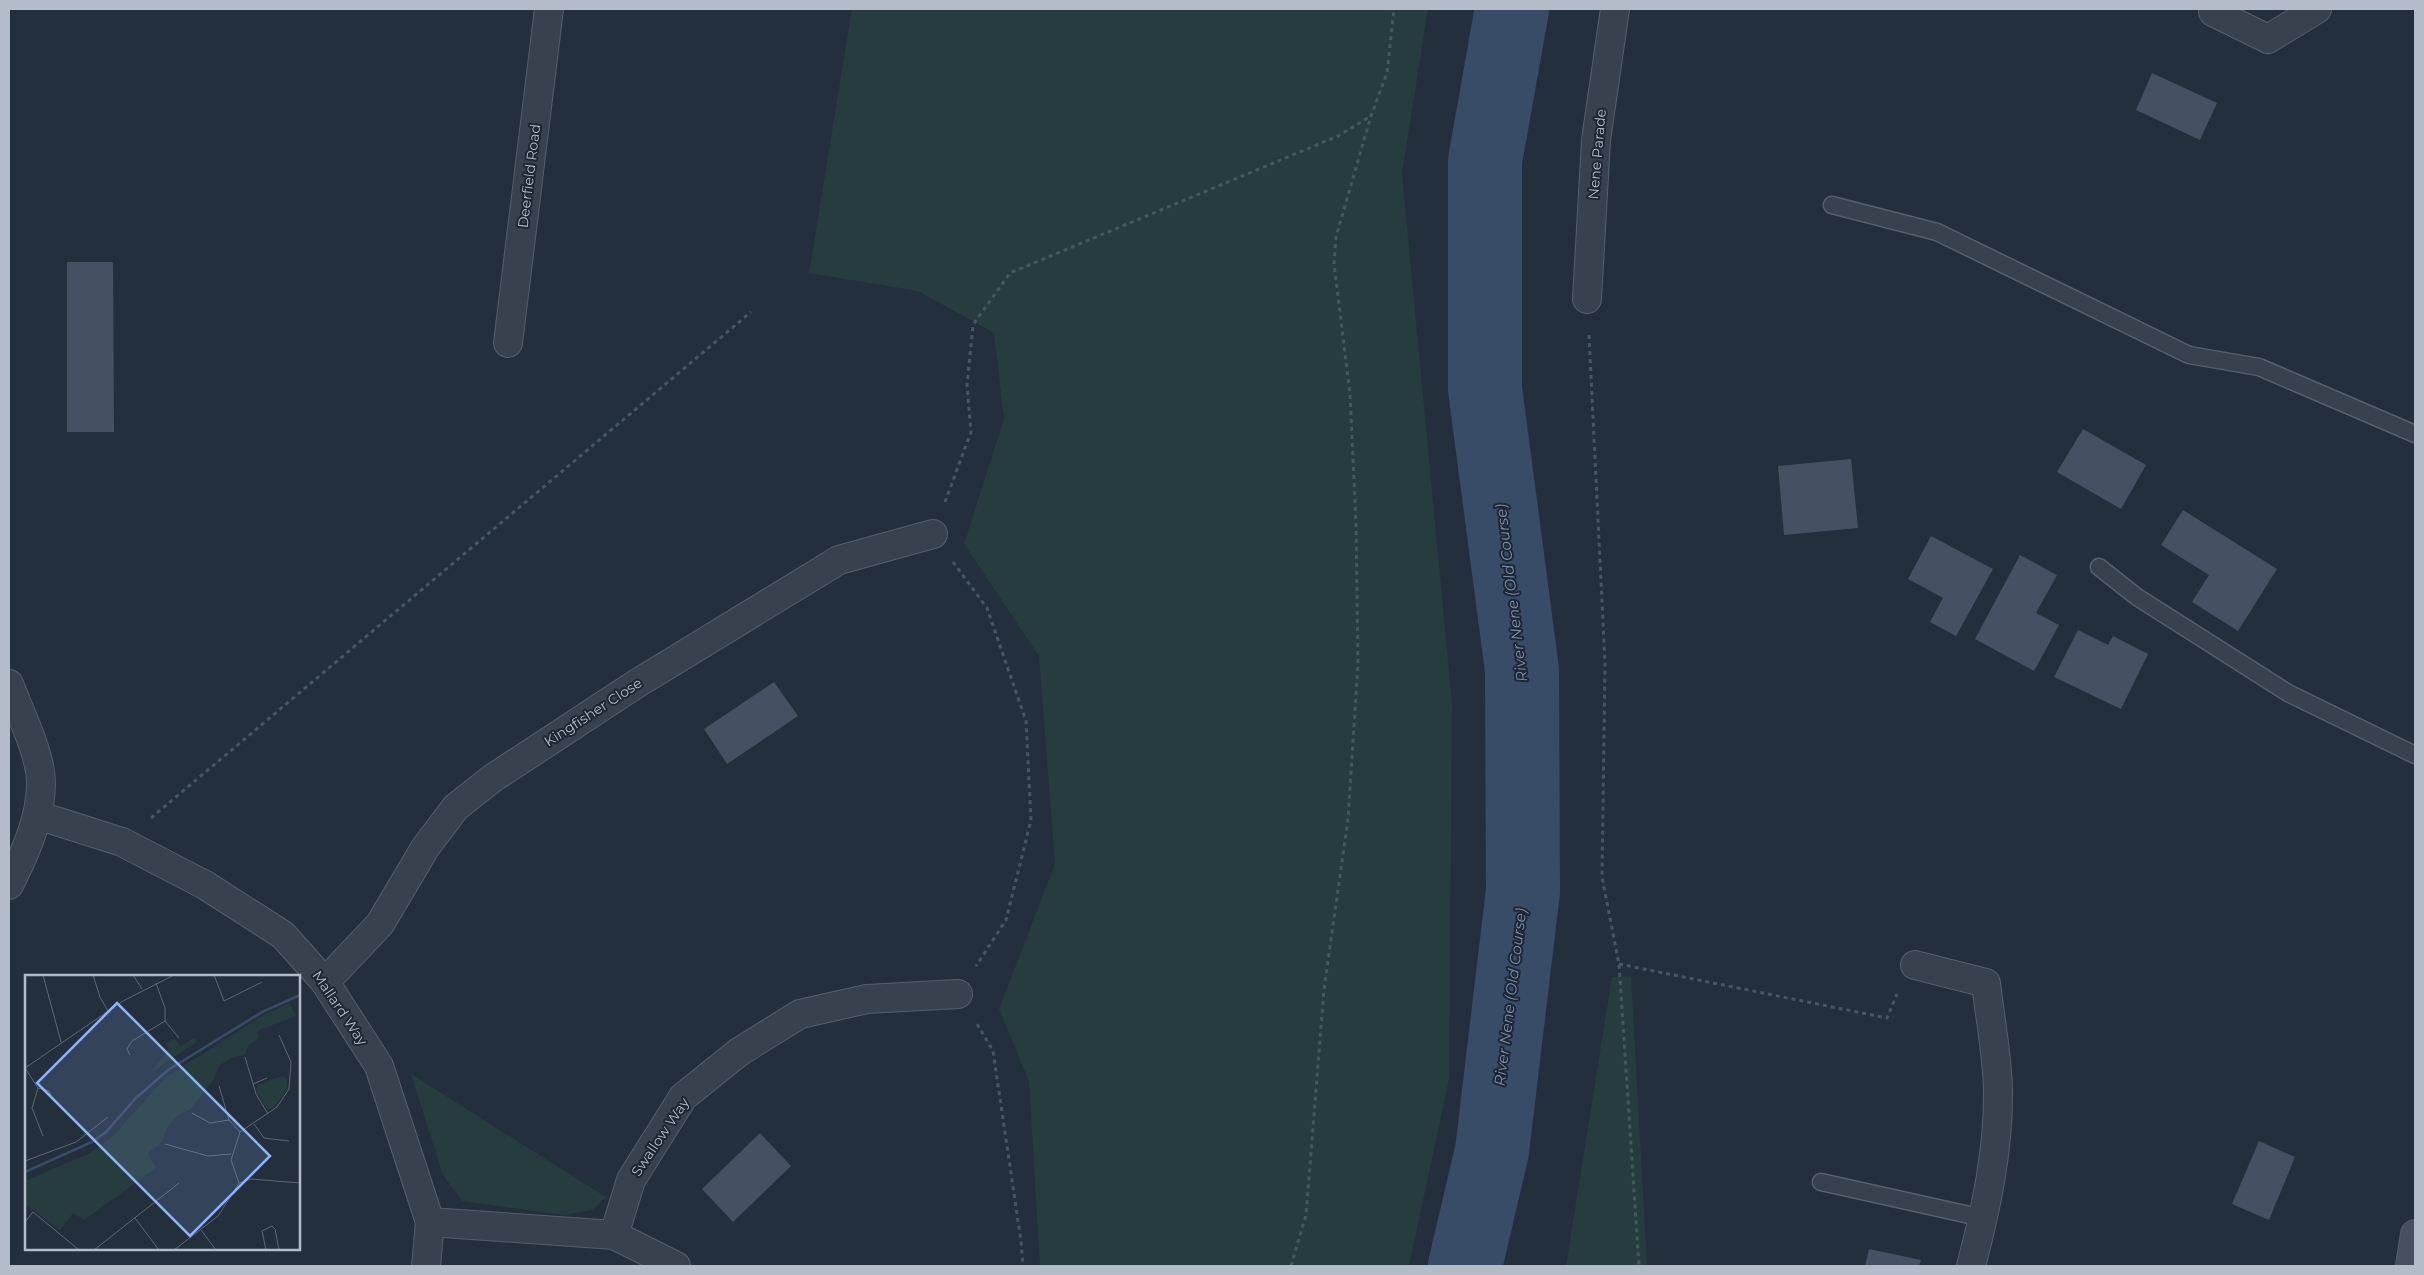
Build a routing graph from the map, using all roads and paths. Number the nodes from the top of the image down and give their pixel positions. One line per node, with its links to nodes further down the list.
1 (549, 9): 10 (street, Deerfield Road)
2 (1394, 9): 6 (path)
3 (1615, 9): 8 (street, Nene Parade)
4 (2317, 9): 5 (street)
5 (2213, 12)
6 (1371, 116): 12 (path); 31 (path)
7 (1832, 205): 11 (lane)
8 (1587, 299): 19 (path)
9 (751, 312): 17 (path)
10 (508, 343)
11 (2415, 434)
12 (933, 534): 21 (street, Kingfisher Close); 22 (path)
13 (2099, 567): 15 (lane)
14 (9, 684): 16 (street)
15 (2415, 755)
16 (37, 815): 17 (street, Mallard Way); 18 (street)
17 (122, 842): 21 (street, Mallard Way)
18 (9, 884)
19 (1619, 964): 20 (path); 32 (path)
20 (1915, 965): 24 (street)
21 (325, 982): 25 (street, Mallard Way)
22 (958, 994): 27 (street, Swallow Way); 30 (path)
23 (1821, 1182): 24 (lane)
24 (1983, 1218): 33 (street)
25 (430, 1222): 27 (street); 28 (street, Mallard Way)
26 (2415, 1234): 34 (street)
27 (614, 1235): 29 (street)
28 (426, 1266)
29 (676, 1266)
30 (1023, 1266)
31 (1291, 1266)
32 (1639, 1266)
33 (1971, 1266)
34 (2410, 1266)

